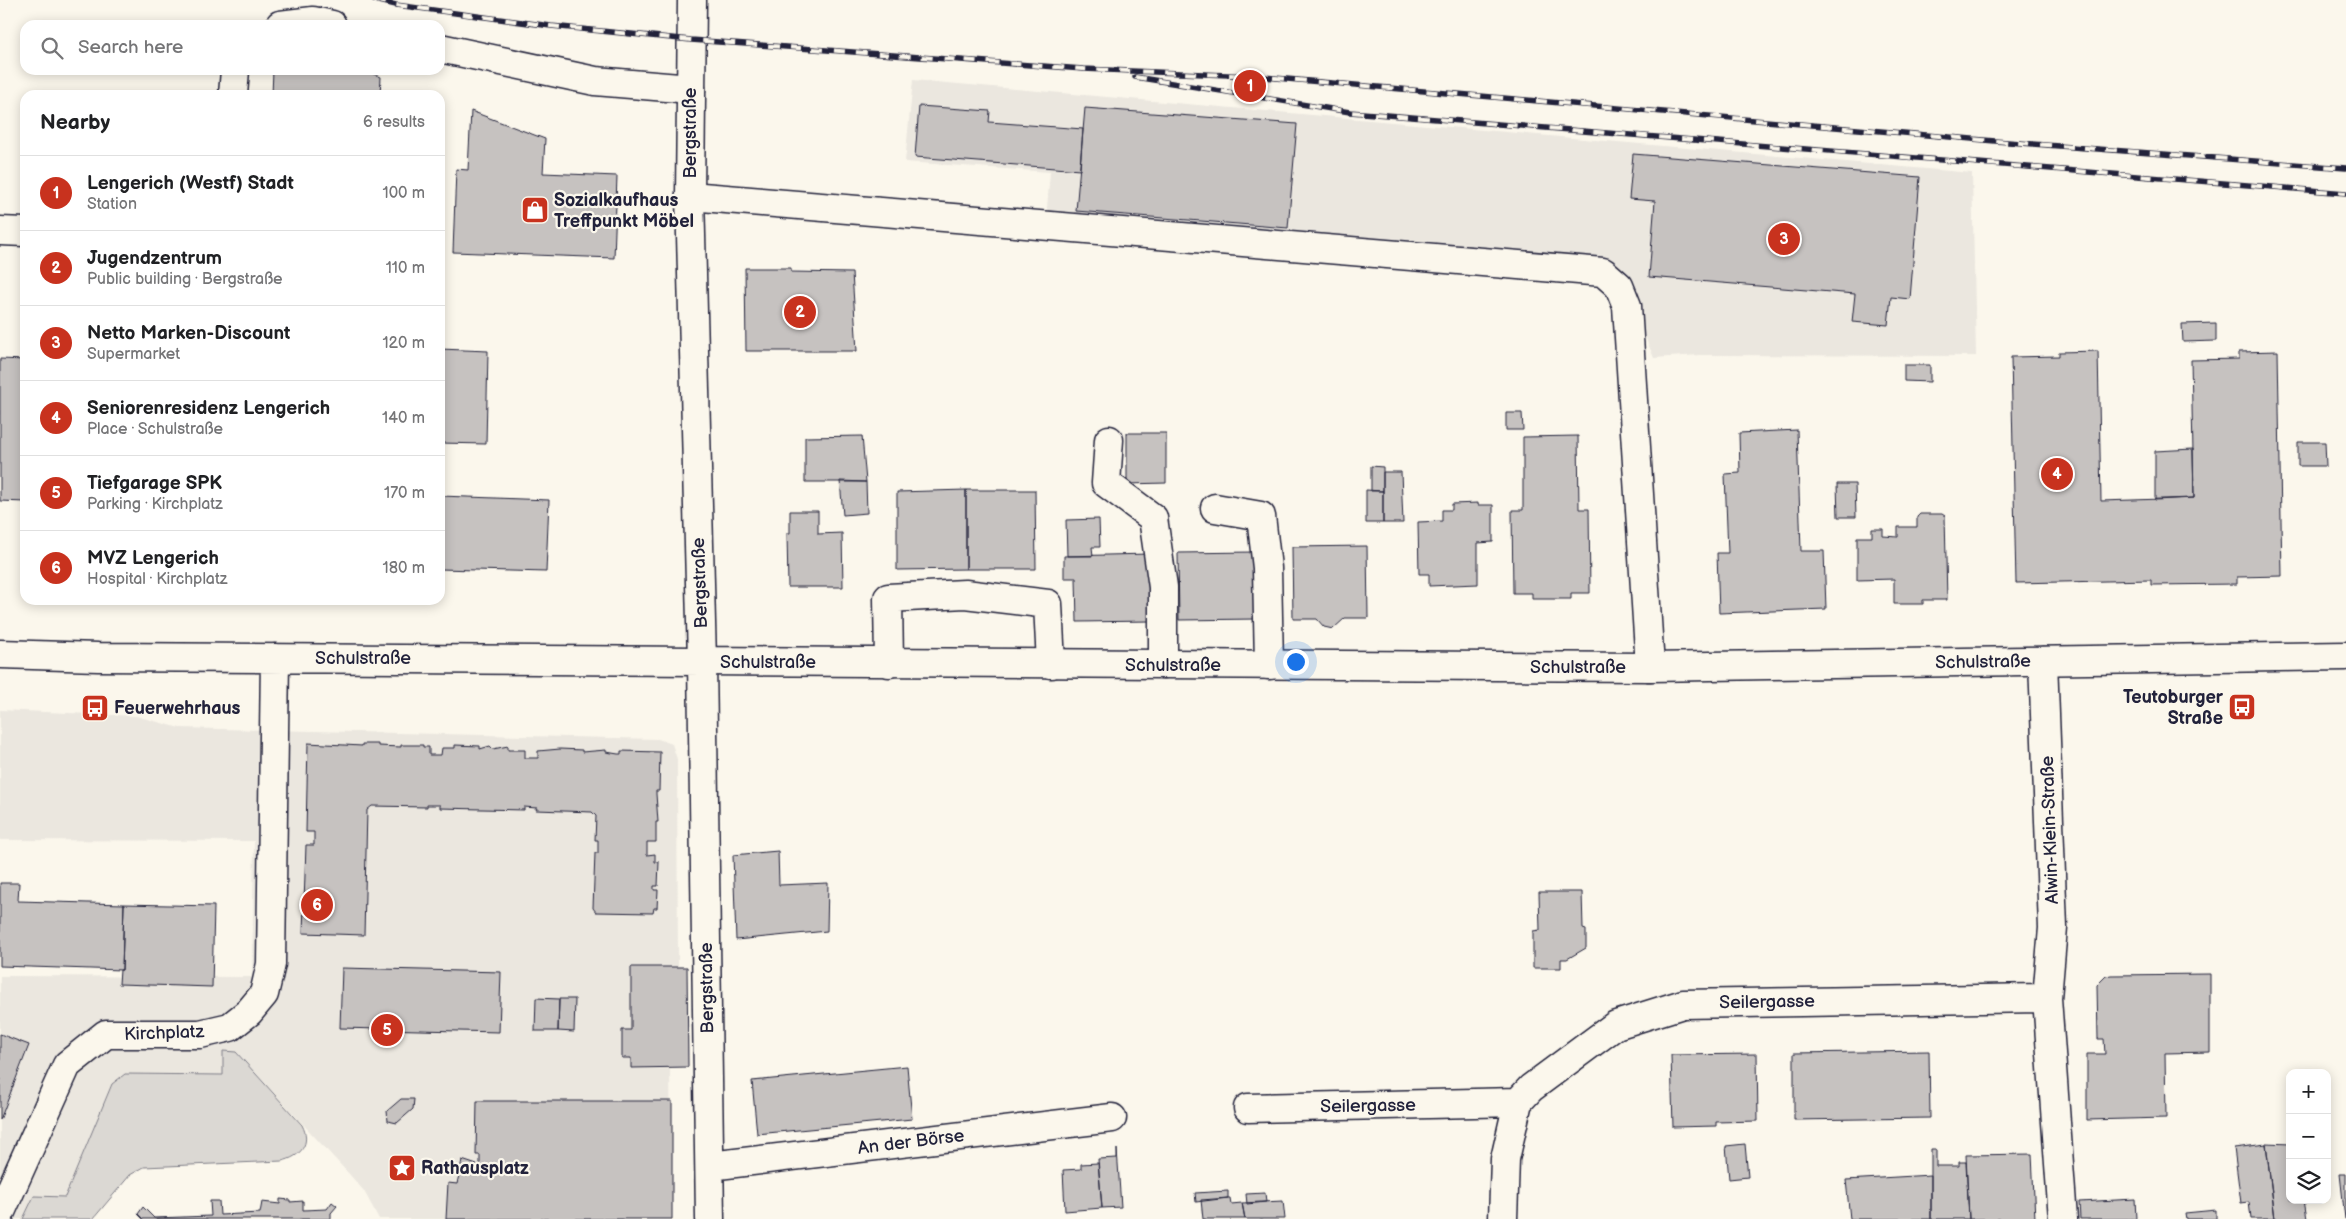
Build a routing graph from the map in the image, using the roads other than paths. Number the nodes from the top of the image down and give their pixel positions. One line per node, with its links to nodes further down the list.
1 (692, 0): 4 (street, Bergstraße)
2 (445, 49): 4 (street)
3 (235, 75): 5 (street)
4 (691, 88): 6 (street, Bergstraße)
5 (233, 90)
6 (690, 196): 14 (street, Bergstraße); 20 (street)
7 (0, 231): 8 (street)
8 (20, 232)
9 (1109, 440): 18 (street)
10 (1215, 508): 19 (street)
11 (0, 654): 13 (street, Schulstraße)
12 (2346, 656): 15 (street, Schulstraße)
13 (275, 658): 14 (street, Schulstraße); 26 (street, Kirchplatz)
14 (702, 661): 16 (street, Schulstraße); 25 (street, Bergstraße)
15 (2043, 661): 20 (street, Schulstraße); 21 (street, Alwin-Klein-Straße)
16 (889, 663): 17 (street, Schulstraße); 17 (street)
17 (1051, 664): 18 (street, Schulstraße)
18 (1162, 664): 19 (street, Schulstraße)
19 (1269, 666): 20 (street, Schulstraße)
20 (1650, 667)
21 (2046, 998): 22 (street, Seilergasse); 29 (street, Alwin-Klein-Straße)
22 (1518, 1102): 23 (street, Seilergasse); 28 (street)
23 (1248, 1108)
24 (1112, 1118): 25 (street, An der Börse)
25 (710, 1166): 27 (street)
26 (0, 1214)
27 (710, 1219)
28 (1503, 1219)
29 (2063, 1219)

